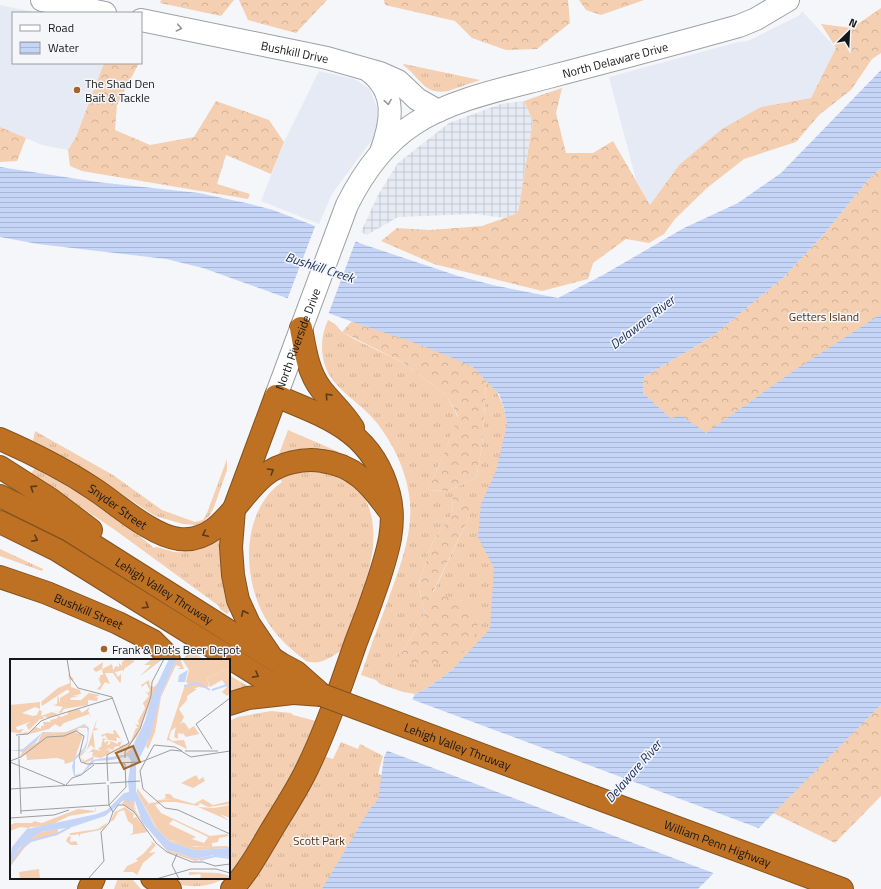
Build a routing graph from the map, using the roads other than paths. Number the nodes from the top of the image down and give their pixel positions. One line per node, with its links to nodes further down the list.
1 (42, 0): 3 (main road)
2 (788, 0): 6 (main road, North Delaware Drive)
3 (100, 12)
4 (142, 20): 5 (main road, Bushkill Drive, one-way to 5)
5 (369, 70): 6 (main road, Bushkill Drive); 7 (main road, one-way to 7)
6 (438, 111): 7 (main road, North Riverside Drive)
7 (380, 153): 8 (main road, North Riverside Drive)
8 (305, 319): 9 (main road, North Riverside Drive); 11 (highway, one-way to 8)
9 (276, 396): 11 (highway); 14 (highway, North Riverside Drive)
10 (0, 439): 14 (highway, Snyder Street, one-way to 10)
11 (358, 440): 15 (highway)
12 (0, 467): 18 (highway, one-way to 12)
13 (0, 496): 18 (highway, Lehigh Valley Thruway)
14 (234, 508): 15 (highway, Snyder Street, one-way to 15); 19 (highway, one-way to 14)
15 (392, 515): 29 (highway)
16 (4, 524): 21 (highway, Lehigh Valley Thruway, one-way to 21)
17 (0, 577): 20 (highway, Bushkill Street)
18 (152, 582): 19 (highway, Lehigh Valley Thruway)
19 (272, 658): 22 (highway, Lehigh Valley Thruway)
20 (169, 659)
21 (294, 692): 22 (highway, Lehigh Valley Thruway); 23 (highway)
22 (322, 695): 24 (highway, Lehigh Valley Thruway, bridge)
23 (230, 704)
24 (594, 797): 30 (highway, William Penn Highway)
25 (94, 879): 27 (highway)
26 (154, 879): 28 (highway)
27 (89, 889)
28 (170, 889)
29 (232, 889)
30 (842, 889)

